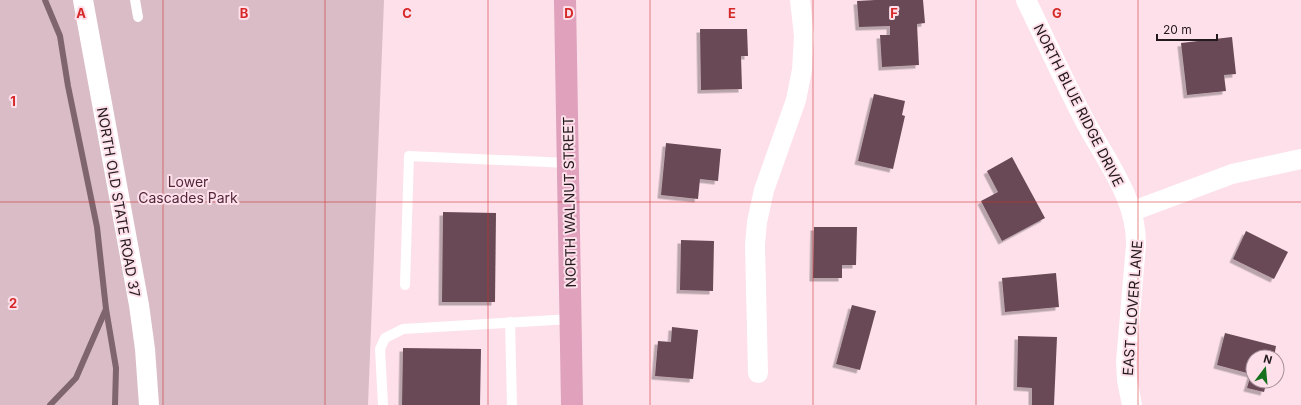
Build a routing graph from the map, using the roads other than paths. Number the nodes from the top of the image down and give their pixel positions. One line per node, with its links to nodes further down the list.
1 (83, 0): 14 (street, NORTH OLD STATE ROAD 37)
2 (134, 0): 6 (lane)
3 (565, 0): 8 (main road, NORTH WALNUT STREET)
4 (800, 0): 13 (street)
5 (1026, 0): 9 (street, NORTH BLUE RIDGE DRIVE)
6 (138, 17)
7 (1301, 159): 9 (street)
8 (568, 163): 10 (lane); 11 (main road, NORTH WALNUT STREET)
9 (1132, 211): 18 (street, EAST CLOVER LANE)
10 (405, 285)
11 (571, 319): 12 (lane); 17 (main road, NORTH WALNUT STREET)
12 (510, 322): 15 (lane); 16 (lane)
13 (758, 373)
14 (149, 405)
15 (382, 405)
16 (512, 405)
17 (572, 405)
18 (1132, 405)

